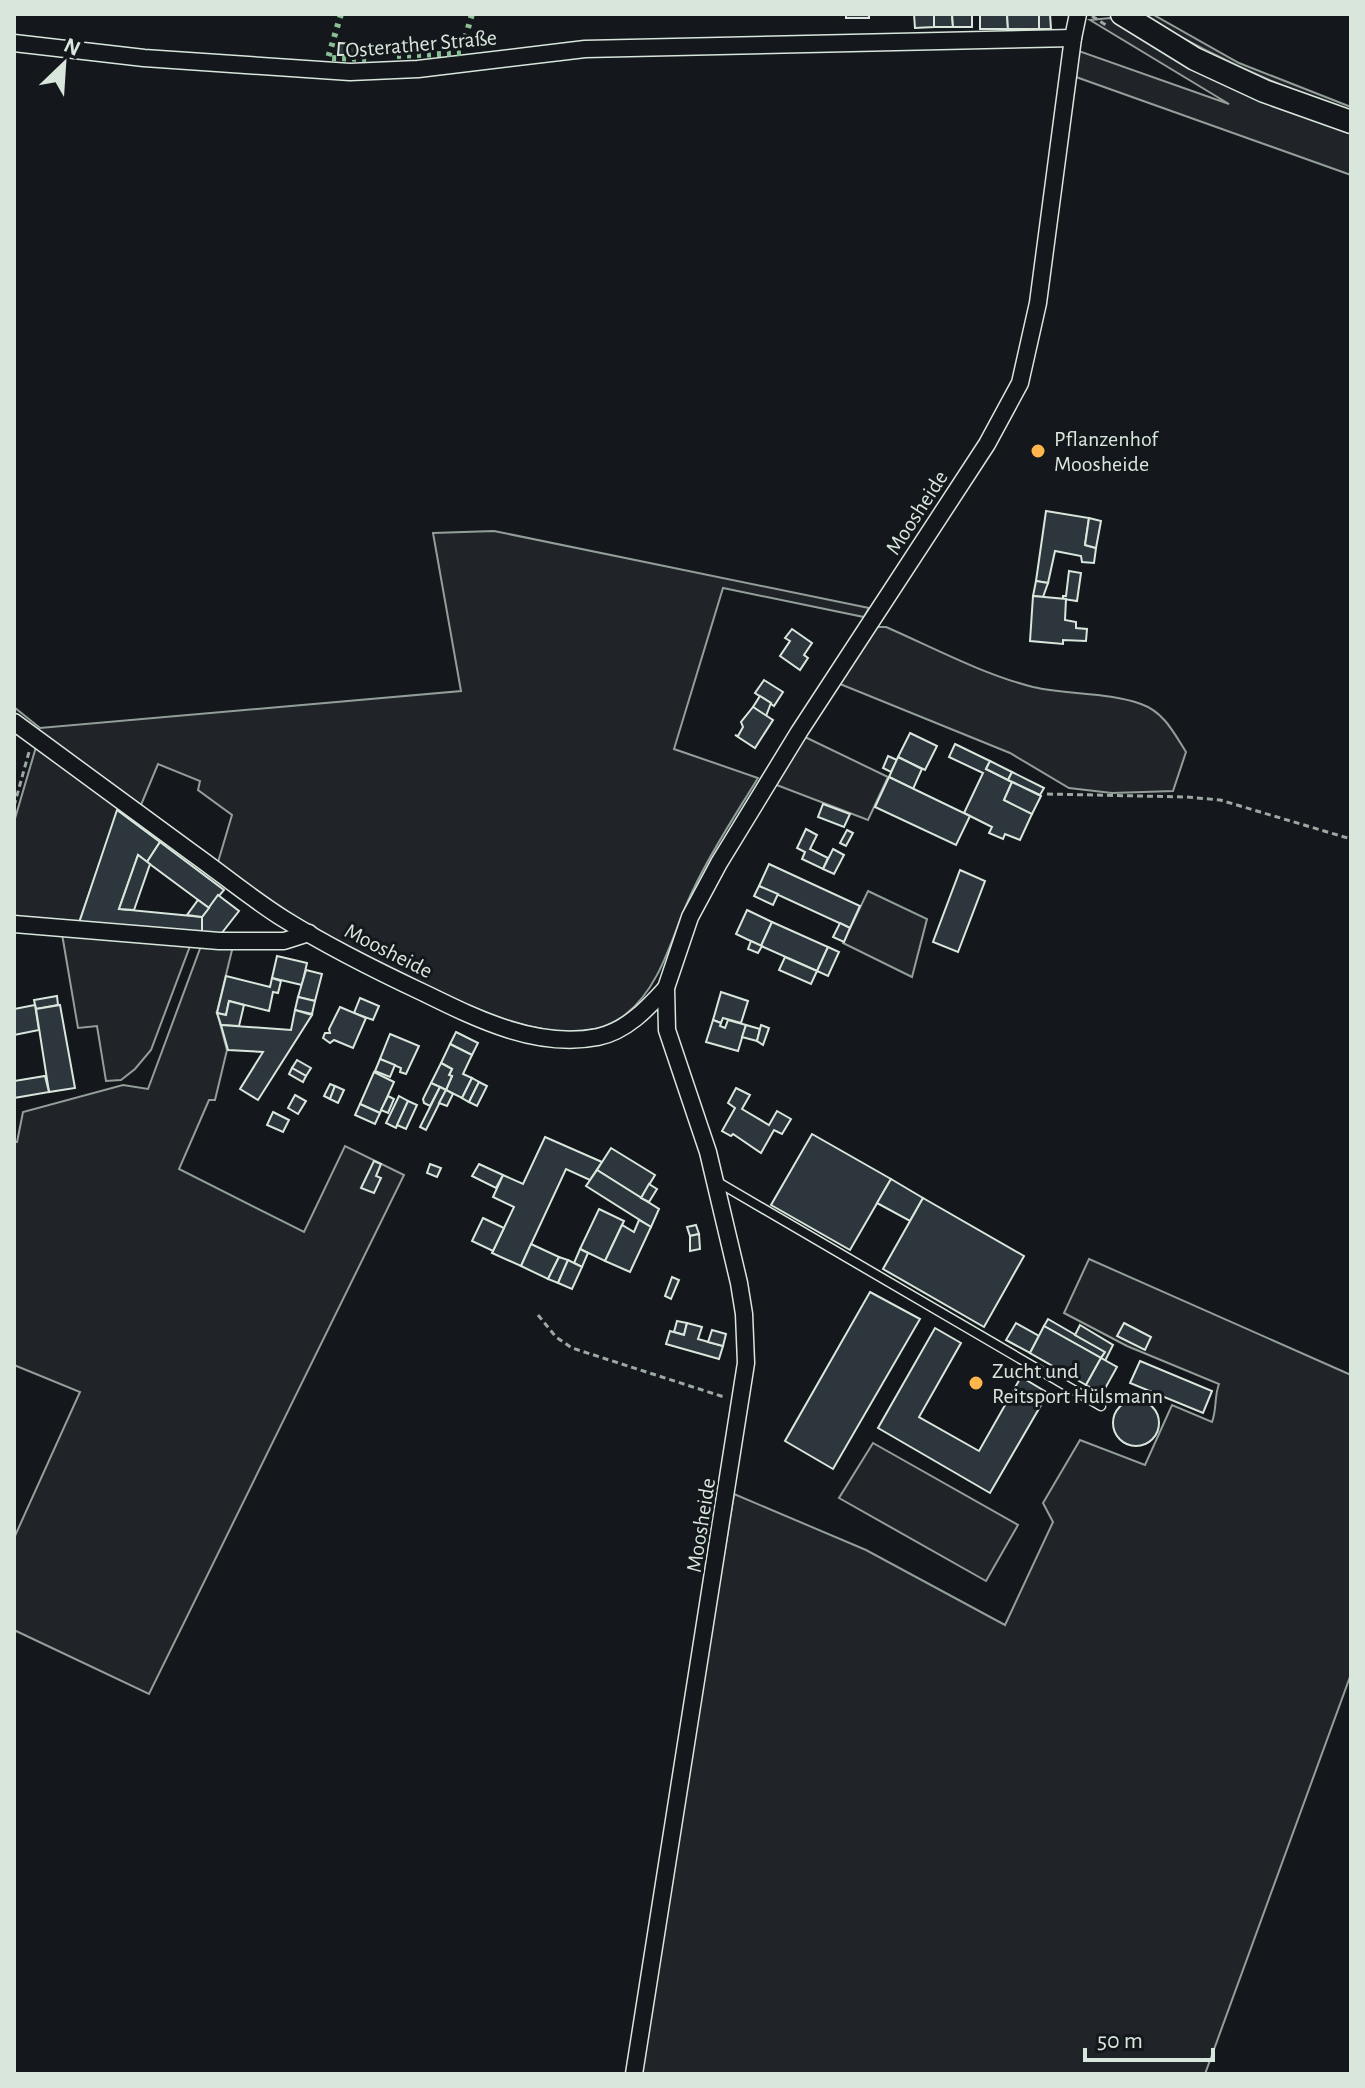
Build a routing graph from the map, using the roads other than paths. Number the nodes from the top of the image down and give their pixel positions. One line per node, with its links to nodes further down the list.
1 (1078, 14): 3 (street, Moosheide)
2 (1122, 14): 5 (main road)
3 (1073, 38): 4 (street, Osterather Straße); 9 (street, Moosheide)
4 (14, 43)
5 (1351, 122)
6 (14, 722): 8 (street, Moosheide)
7 (14, 924): 8 (street, Moosheide)
8 (309, 933): 9 (street, Moosheide)
9 (666, 988): 10 (street, Moosheide)
10 (715, 1181): 11 (lane); 12 (street, Moosheide)
11 (1101, 1406)
12 (634, 2074)

